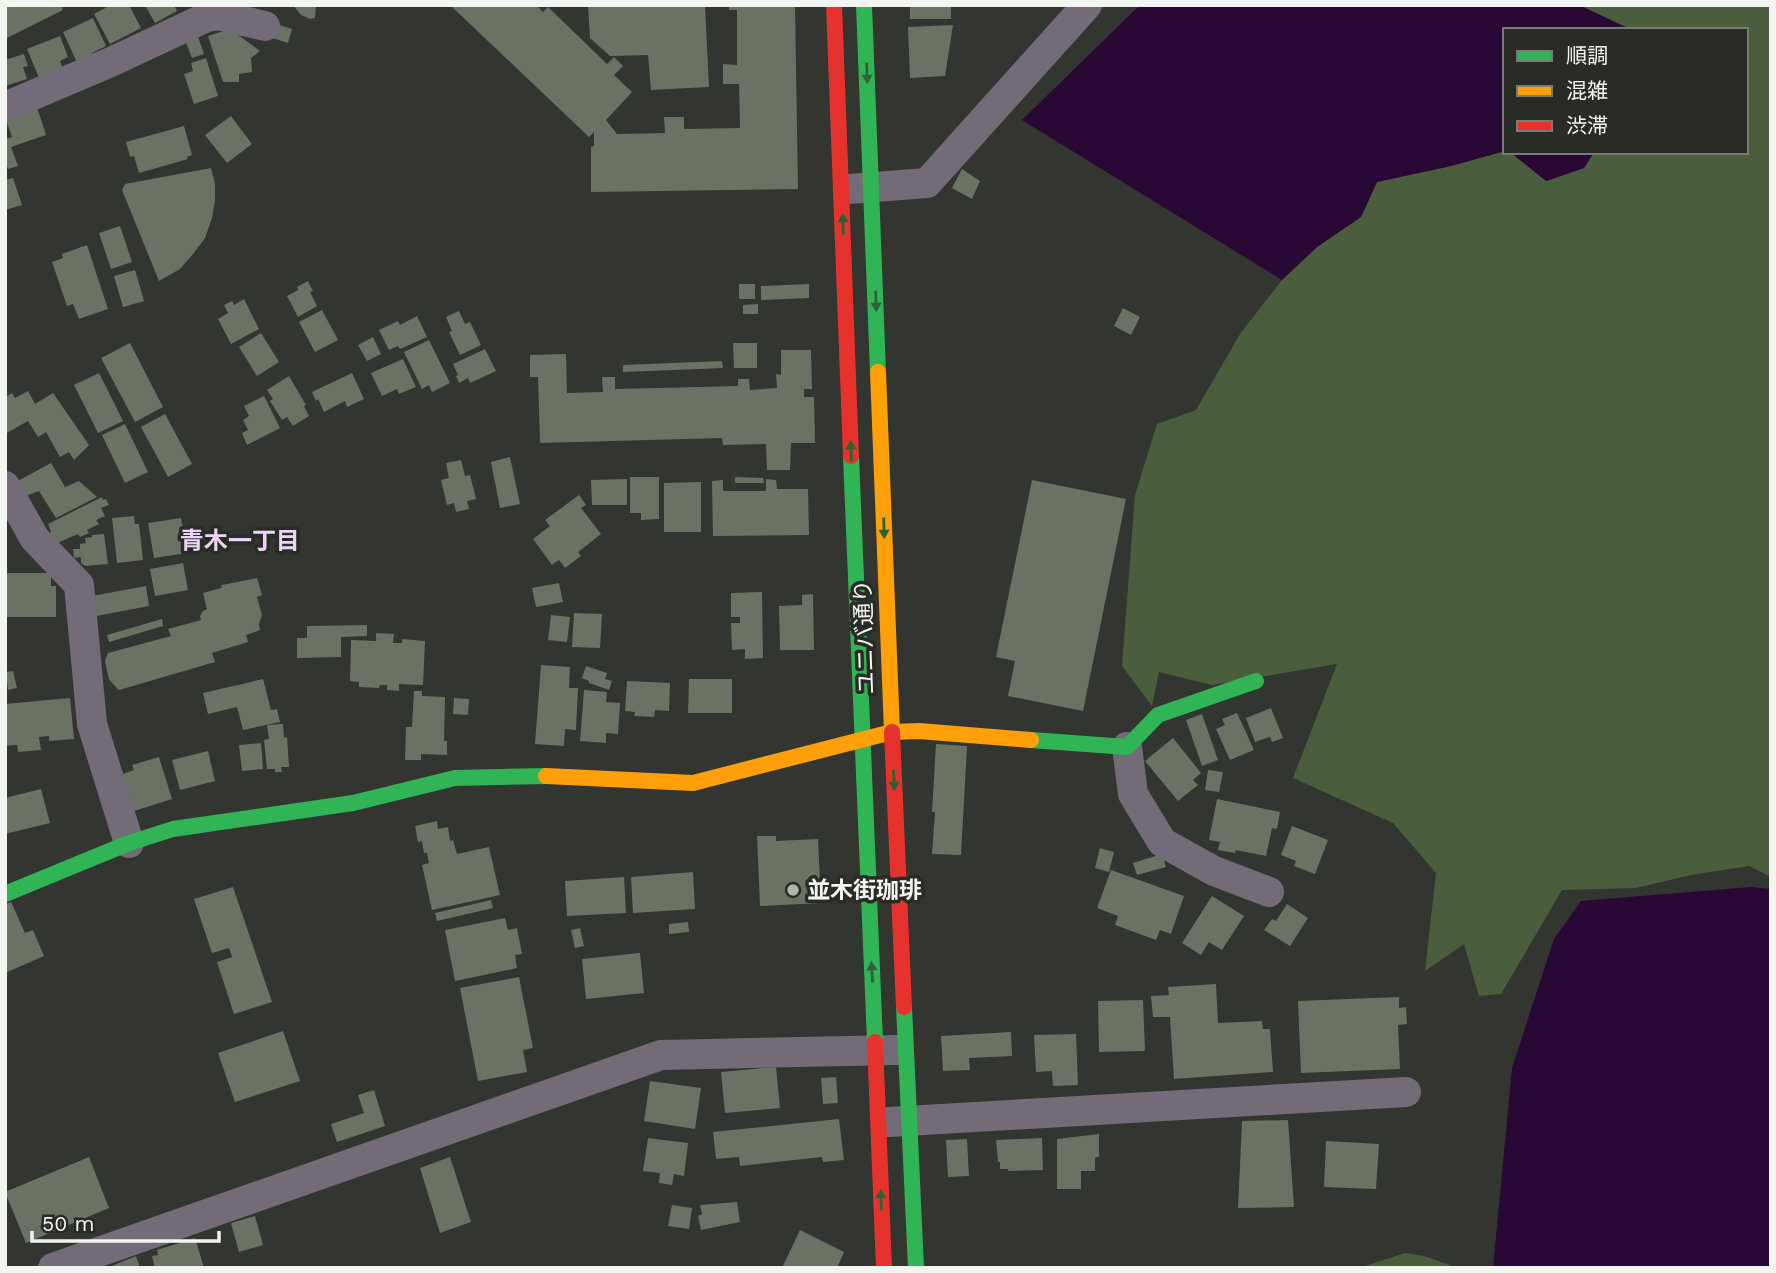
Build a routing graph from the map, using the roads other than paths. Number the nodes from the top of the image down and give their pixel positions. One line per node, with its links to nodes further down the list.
1 (834, 5): 7 (street, ユニバ通り)
2 (864, 5): 6 (street, ユニバ通り, one-way to 6)
3 (1087, 5): 6 (street)
4 (265, 26): 5 (street)
5 (5, 107)
6 (871, 188): 7 (street); 10 (street, ユニバ通り, one-way to 10)
7 (841, 190): 11 (street, ユニバ通り, one-way to 7)
8 (5, 486): 13 (street)
9 (1256, 681): 12 (street)
10 (892, 732): 11 (street); 12 (street); 16 (street, ユニバ通り, one-way to 16)
11 (862, 740): 13 (street); 17 (street, ユニバ通り, one-way to 11)
12 (1127, 747): 14 (street)
13 (129, 843): 15 (street)
14 (1269, 892)
15 (5, 894)
16 (906, 1049): 17 (street); 19 (street, ユニバ通り)
17 (876, 1050): 20 (street, ユニバ通り); 21 (street)
18 (1406, 1093): 19 (street)
19 (910, 1120): 20 (street); 23 (street, ユニバ通り)
20 (878, 1123): 22 (street, ユニバ通り, one-way to 20)
21 (53, 1268)
22 (884, 1268)
23 (916, 1268)

